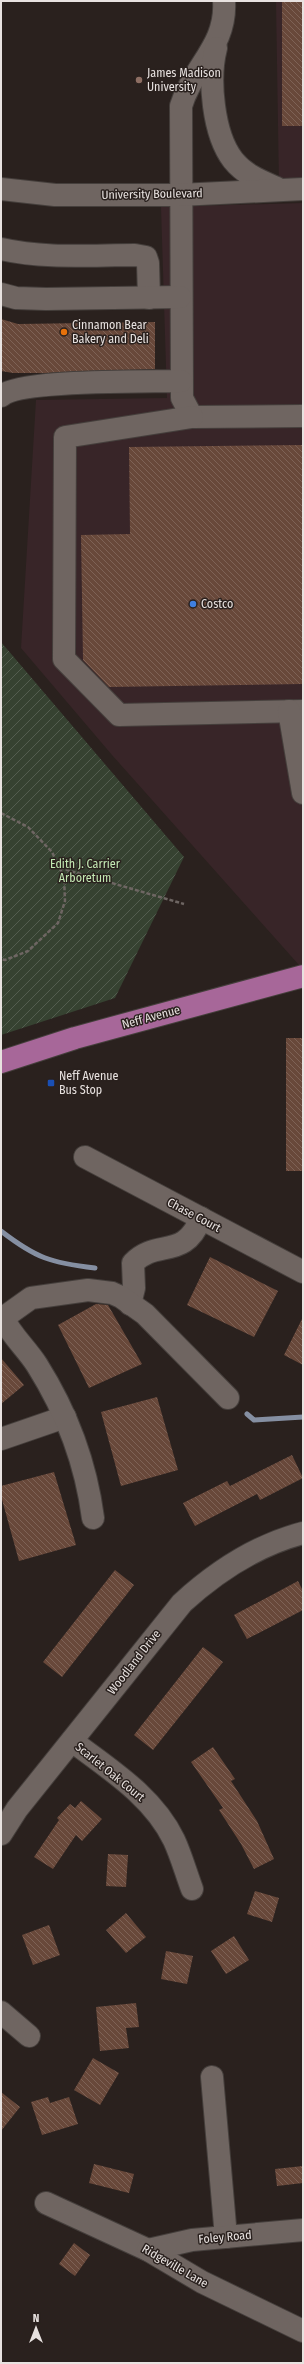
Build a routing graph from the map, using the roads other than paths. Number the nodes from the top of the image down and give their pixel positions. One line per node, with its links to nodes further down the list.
1 (224, 1): 2 (street)
2 (218, 41): 4 (street); 6 (street)
3 (1, 189): 6 (street, University Boulevard)
4 (280, 189): 5 (street, University Boulevard); 6 (street, University Boulevard)
5 (303, 189)
6 (180, 195): 9 (street)
7 (1, 249): 10 (street)
8 (1, 294): 10 (street)
9 (180, 297): 10 (street); 11 (street)
10 (149, 298)
11 (181, 381): 12 (street); 14 (street)
12 (1, 396)
13 (303, 416): 14 (street)
14 (192, 417): 15 (street)
15 (296, 711): 16 (street)
16 (303, 793)
17 (303, 976): 18 (main road, Neff Avenue)
18 (1, 1062)
19 (85, 1157): 20 (street, Chase Court)
20 (201, 1218): 21 (street, Chase Court); 22 (street)
21 (303, 1272)
22 (130, 1304): 23 (street); 24 (street)
23 (228, 1398)
24 (65, 1417): 25 (street); 26 (street)
25 (1, 1440)
26 (93, 1518)
27 (303, 1533): 28 (street, Woodland Drive)
28 (72, 1741): 29 (street, Woodland Drive); 30 (street, Scarlet Oak Court)
29 (1, 1834)
30 (192, 1889)
31 (1, 2012): 32 (street)
32 (29, 2036)
33 (212, 2077): 36 (street)
34 (46, 2204): 37 (street, Ridgeville Lane)
35 (303, 2233): 36 (street, Foley Road)
36 (226, 2237): 37 (street, Foley Road)
37 (148, 2250): 38 (street, Ridgeville Lane)
38 (303, 2331)

